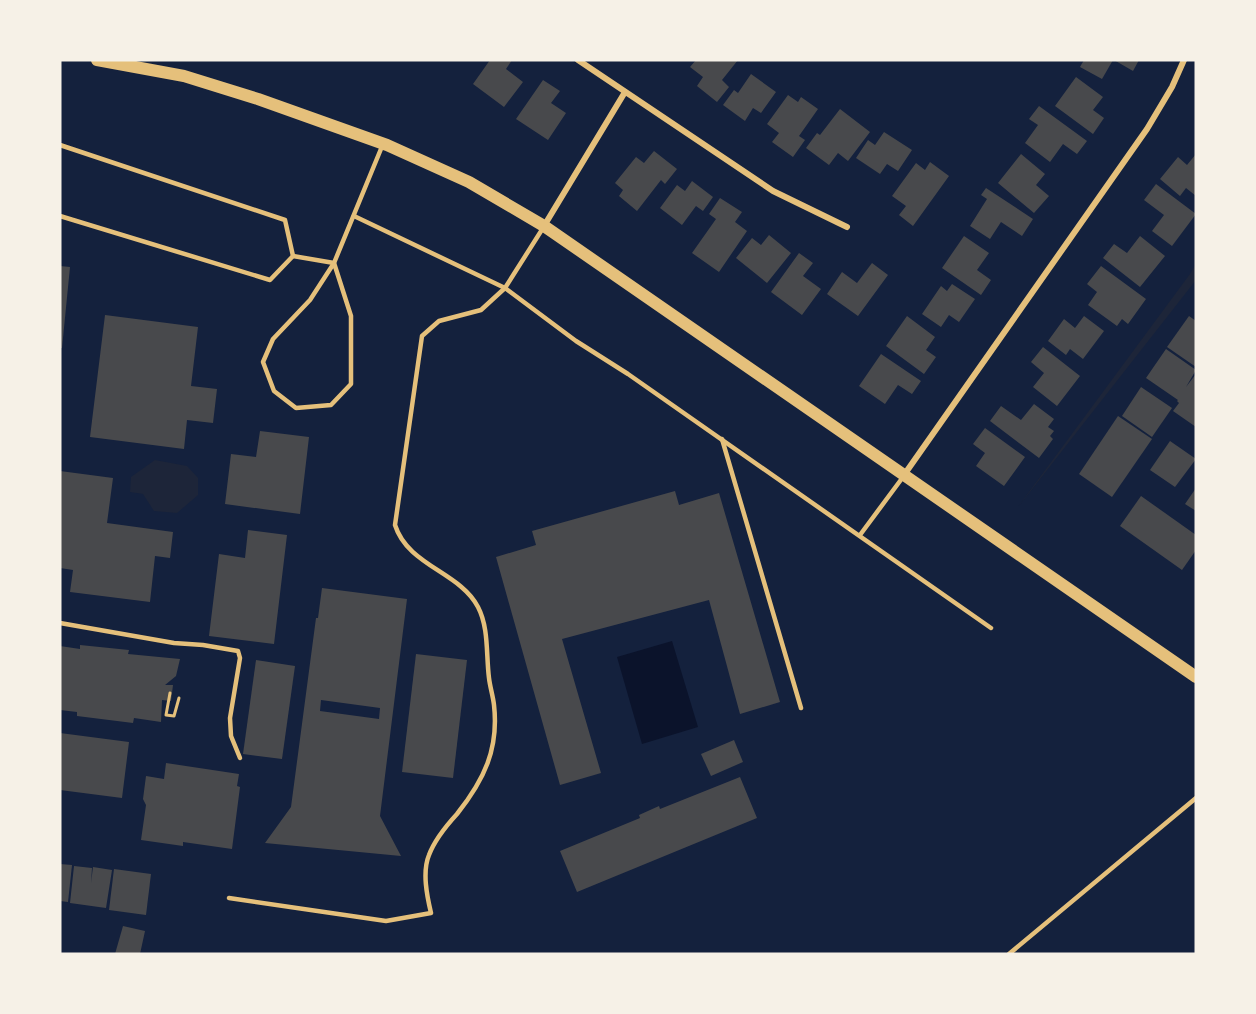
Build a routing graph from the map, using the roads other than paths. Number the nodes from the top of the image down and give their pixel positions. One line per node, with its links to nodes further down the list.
1 (97, 60): 5 (main road)
2 (578, 60): 4 (street)
3 (1184, 60): 15 (street)
4 (625, 92): 9 (street); 10 (street)
5 (383, 144): 8 (lane); 9 (main road)
6 (60, 145): 11 (lane)
7 (60, 216): 11 (lane)
8 (354, 216): 12 (lane); 13 (lane)
9 (544, 226): 13 (lane); 15 (main road)
10 (847, 227)
11 (293, 256): 12 (lane)
12 (334, 263): 12 (lane)
13 (505, 288): 14 (lane); 23 (lane)
14 (722, 439): 16 (lane); 20 (lane)
15 (904, 475): 16 (lane); 19 (main road)
16 (860, 535): 18 (lane)
17 (60, 623): 21 (lane)
18 (991, 628)
19 (1196, 677)
20 (801, 708)
21 (240, 758)
22 (1196, 798): 24 (lane)
23 (229, 898)
24 (1009, 954)

